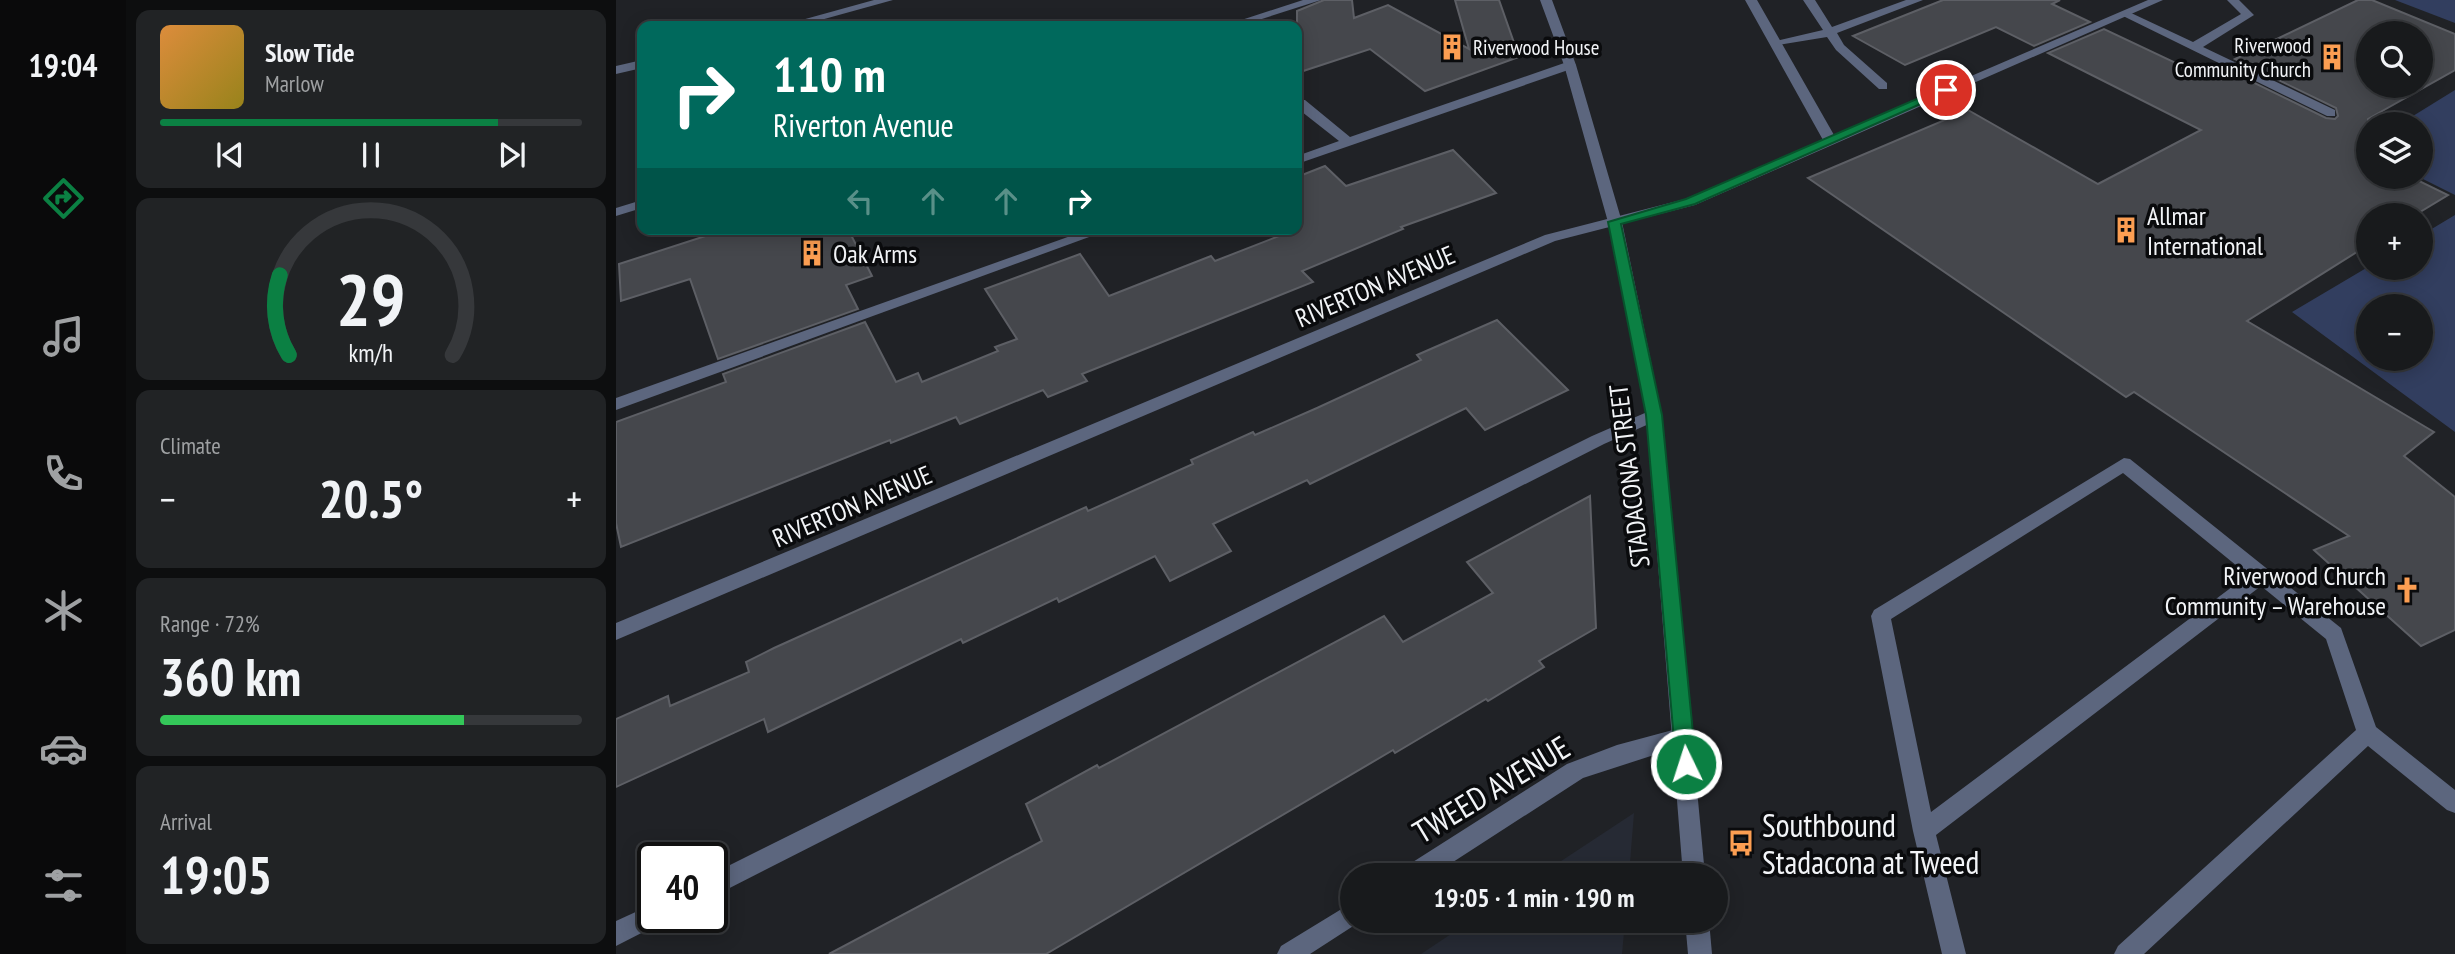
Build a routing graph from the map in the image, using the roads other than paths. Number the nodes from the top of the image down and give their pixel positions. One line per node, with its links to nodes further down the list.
1 (887, 0): 10 (street)
2 (1315, 0): 11 (street)
3 (1546, 0): 16 (street, STADACONA STREET)
4 (1751, 0): 13 (street)
5 (1809, 0): 12 (street)
6 (1917, 0): 12 (street)
7 (2157, 0): 9 (street, RIVERTON AVENUE)
8 (2234, 0): 14 (street)
9 (2125, 14): 14 (street); 21 (street, RIVERTON AVENUE)
10 (805, 21)
11 (1246, 21)
12 (1830, 32): 13 (street); 18 (street)
13 (1776, 44): 21 (street)
14 (2194, 47): 20 (street)
15 (637, 65): 17 (street)
16 (1570, 65): 22 (street); 26 (street, STADACONA STREET)
17 (616, 71)
18 (1883, 86)
19 (1302, 104): 22 (street)
20 (2331, 113)
21 (1830, 140): 26 (street, RIVERTON AVENUE)
22 (1348, 142): 23 (street)
23 (1302, 158)
24 (637, 206): 25 (street)
25 (616, 212)
26 (1615, 222): 29 (street, STADACONA STREET); 31 (street, RIVERTON AVENUE)
27 (1087, 235): 28 (street)
28 (616, 404)
29 (1654, 415): 33 (street, STADACONA STREET); 38 (street)
30 (2262, 575): 32 (street); 35 (street); 35 (street)
31 (616, 632)
32 (2367, 733): 34 (street); 46 (street)
33 (1684, 736): 36 (street, TWEED AVENUE); 37 (street, STADACONA STREET)
34 (2455, 803)
35 (1924, 831): 45 (street)
36 (1432, 863)
37 (1693, 863)
38 (728, 878)
39 (1340, 921): 43 (street)
40 (637, 923): 42 (street)
41 (1698, 933): 44 (street)
42 (616, 934)
43 (1289, 954)
44 (1700, 954)
45 (1954, 954)
46 (2126, 954)

